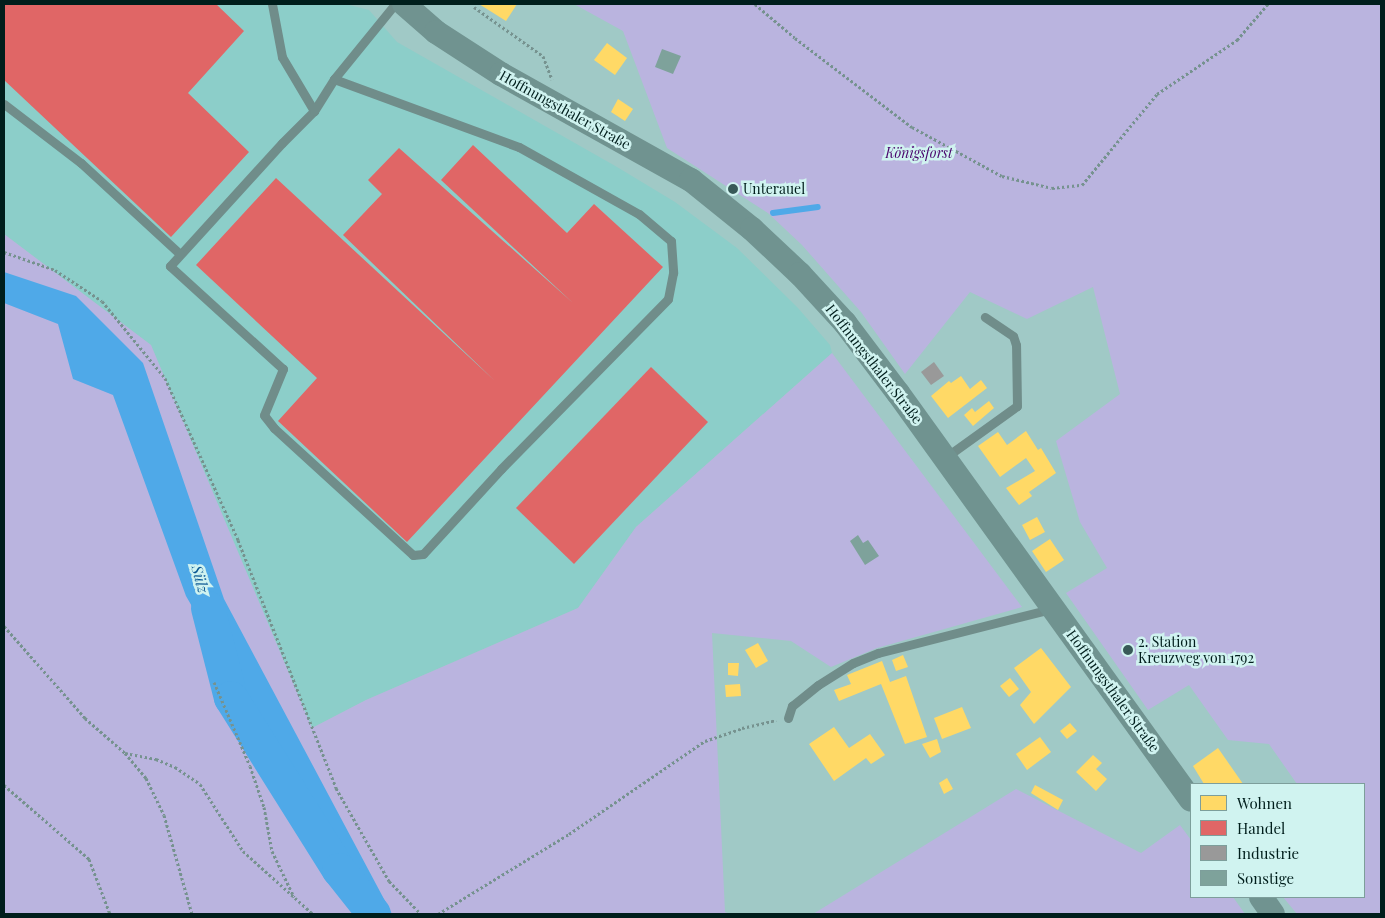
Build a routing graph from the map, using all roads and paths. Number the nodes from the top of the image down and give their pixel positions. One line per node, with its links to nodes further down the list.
1 (272, 4): 10 (lane)
2 (395, 4): 7 (lane)
3 (404, 4): 9 (main road, Hoffnungsthaler Straße)
4 (755, 4): 5 (path)
5 (1268, 4)
6 (474, 6): 9 (path)
7 (334, 79): 10 (lane); 12 (lane)
8 (4, 104): 12 (lane)
9 (559, 107): 14 (main road, Hoffnungsthaler Straße)
10 (314, 111): 12 (lane)
11 (4, 252): 27 (path)
12 (180, 254)
13 (985, 316): 14 (lane)
14 (945, 458): 15 (main road, Hoffnungsthaler Straße)
15 (1053, 608): 18 (lane); 21 (main road, Hoffnungsthaler Straße)
16 (4, 626): 19 (path)
17 (214, 682): 23 (path)
18 (788, 718): 28 (path)
19 (125, 753): 23 (path); 25 (path)
20 (4, 785): 24 (path)
21 (1190, 799)
22 (1262, 898): 29 (main road)
23 (295, 900): 26 (path)
24 (110, 914)
25 (192, 914)
26 (313, 914)
27 (421, 914)
28 (438, 914)
29 (1273, 914)

